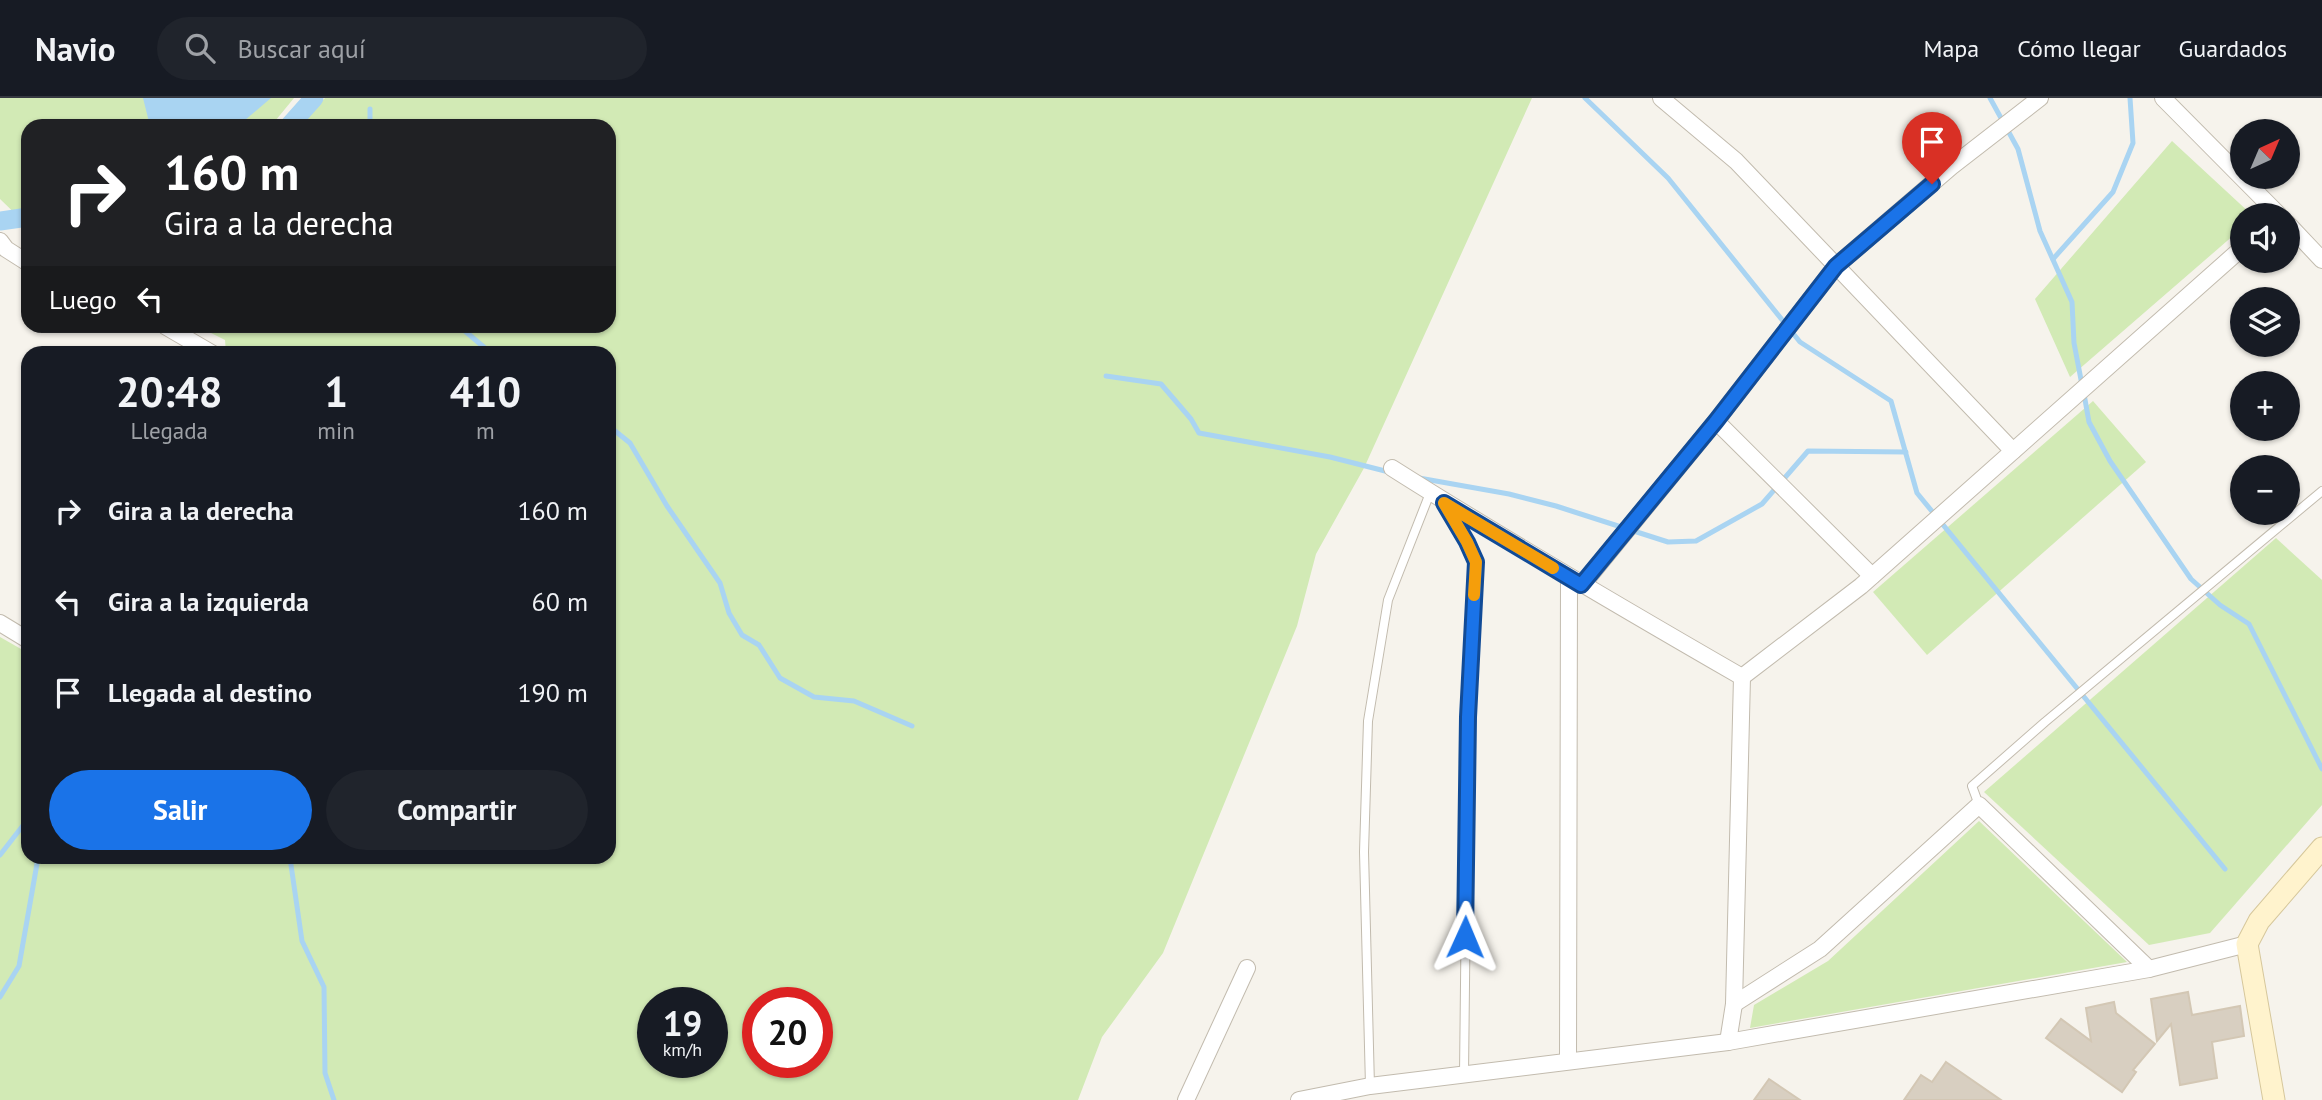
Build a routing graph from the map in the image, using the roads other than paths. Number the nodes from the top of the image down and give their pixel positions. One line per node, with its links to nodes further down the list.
1 (1661, 98): 10 (street)
2 (2040, 98): 10 (street)
3 (2163, 98): 4 (street)
4 (2267, 203)
5 (2300, 237): 9 (street)
6 (0, 241): 7 (street)
7 (21, 258)
8 (2230, 259): 14 (street)
9 (2322, 260)
10 (1836, 266): 13 (street); 14 (street)
11 (177, 333): 12 (street)
12 (200, 346)
13 (1716, 421): 19 (street); 20 (street)
14 (2013, 451): 19 (street)
15 (1392, 468): 17 (street)
16 (2322, 491): 24 (lane)
17 (1430, 493): 18 (street); 33 (lane)
18 (1444, 503): 20 (street); 32 (lane)
19 (1872, 576): 23 (street)
20 (1575, 581): 23 (street); 31 (street)
21 (0, 623): 22 (street)
22 (21, 636)
23 (1742, 677): 29 (street)
24 (1979, 805): 28 (street); 29 (street)
25 (2322, 848): 26 (street)
26 (2247, 944): 28 (street); 37 (street)
27 (1247, 968): 34 (street)
28 (2149, 969): 30 (street)
29 (1734, 1004): 30 (street)
30 (1728, 1042): 31 (street)
31 (1568, 1060): 32 (street)
32 (1464, 1074): 33 (street)
33 (1370, 1086): 35 (street); 36 (street)
34 (1186, 1100)
35 (1299, 1100)
36 (1353, 1100)
37 (2274, 1100)

